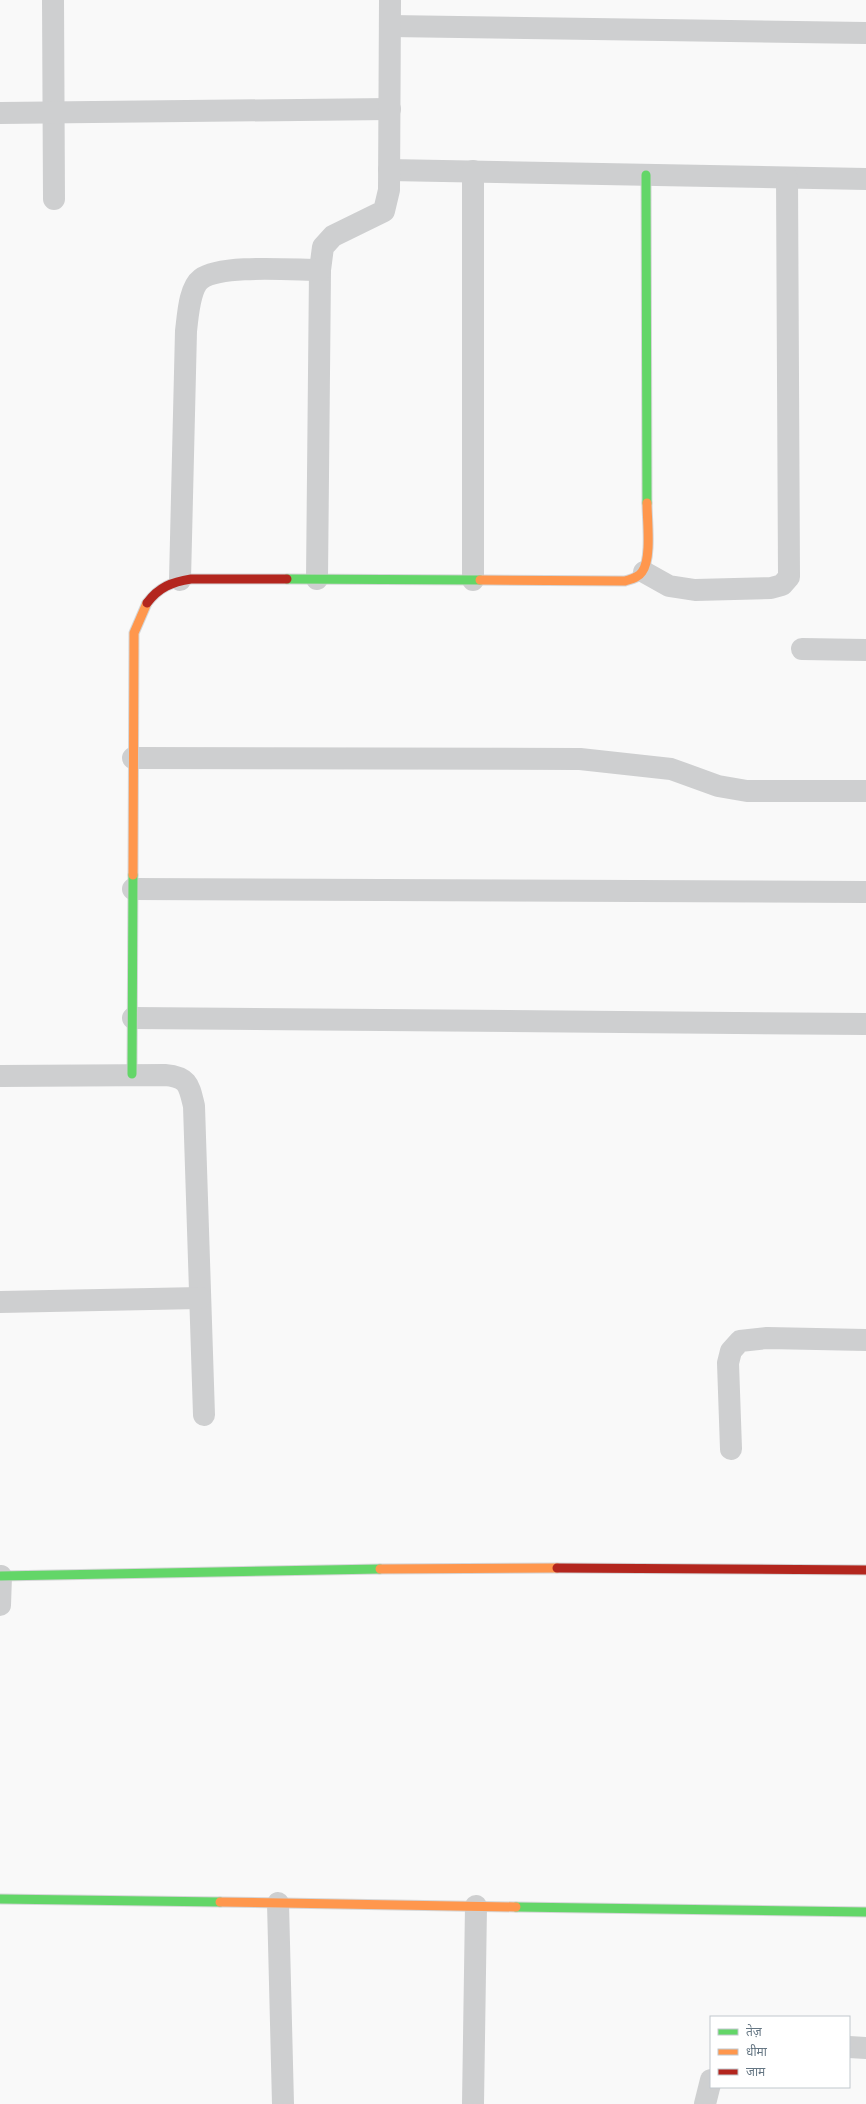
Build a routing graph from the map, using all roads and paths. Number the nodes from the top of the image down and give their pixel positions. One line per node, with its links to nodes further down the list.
1 (53, 0): 6 (street)
2 (390, 0): 3 (street)
3 (390, 26): 4 (street); 5 (street)
4 (866, 33)
5 (390, 109): 6 (street); 8 (street)
6 (53, 111): 7 (street); 13 (street)
7 (0, 113)
8 (389, 170): 9 (street); 14 (street)
9 (473, 171): 10 (street); 18 (street)
10 (646, 175): 11 (street); 15 (street)
11 (787, 178): 12 (street); 15 (street)
12 (866, 179)
13 (54, 199)
14 (320, 270): 16 (street); 17 (street)
15 (644, 572): 18 (street)
16 (317, 579): 17 (street); 18 (street)
17 (180, 580): 21 (street)
18 (473, 580)
19 (802, 649): 20 (street)
20 (866, 650)
21 (134, 758): 22 (street); 23 (street)
22 (866, 791)
23 (133, 889): 24 (street); 25 (street)
24 (866, 892)
25 (133, 1018): 26 (street); 27 (street)
26 (866, 1024)
27 (132, 1074): 28 (street); 29 (street)
28 (0, 1076)
29 (200, 1298): 30 (street); 32 (street)
30 (0, 1302)
31 (866, 1340): 33 (street)
32 (204, 1415)
33 (731, 1449)
34 (866, 1570): 35 (street)
35 (0, 1576): 36 (street)
36 (0, 1605)
37 (0, 1899): 38 (street)
38 (278, 1903): 39 (street); 44 (street)
39 (476, 1906): 40 (street); 45 (street)
40 (866, 1912)
41 (850, 2047): 42 (street)
42 (866, 2048)
43 (710, 2084): 46 (street)
44 (283, 2104)
45 (473, 2104)
46 (705, 2104)

